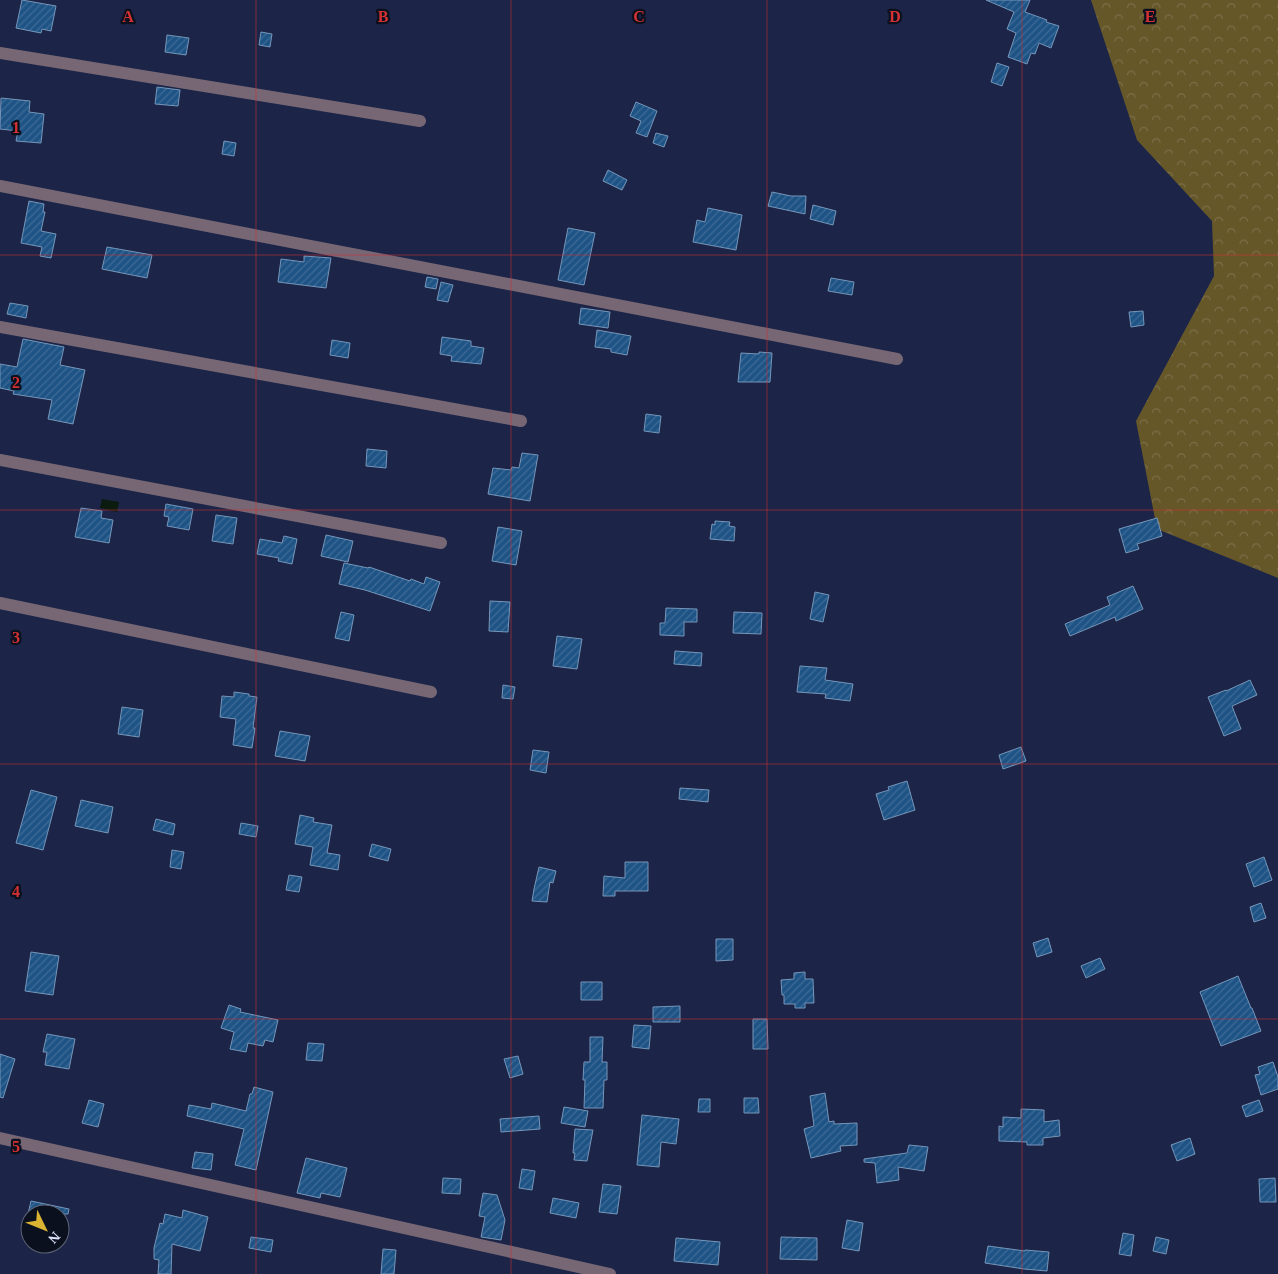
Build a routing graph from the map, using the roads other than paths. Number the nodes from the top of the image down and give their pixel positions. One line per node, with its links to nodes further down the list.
1 (0, 53): 2 (street)
2 (420, 121)
3 (0, 186): 5 (street)
4 (0, 327): 6 (street)
5 (897, 359)
6 (521, 421)
7 (0, 460): 8 (street)
8 (441, 543)
9 (0, 603): 10 (street)
10 (431, 692)
11 (0, 1138): 12 (street)
12 (610, 1274)

